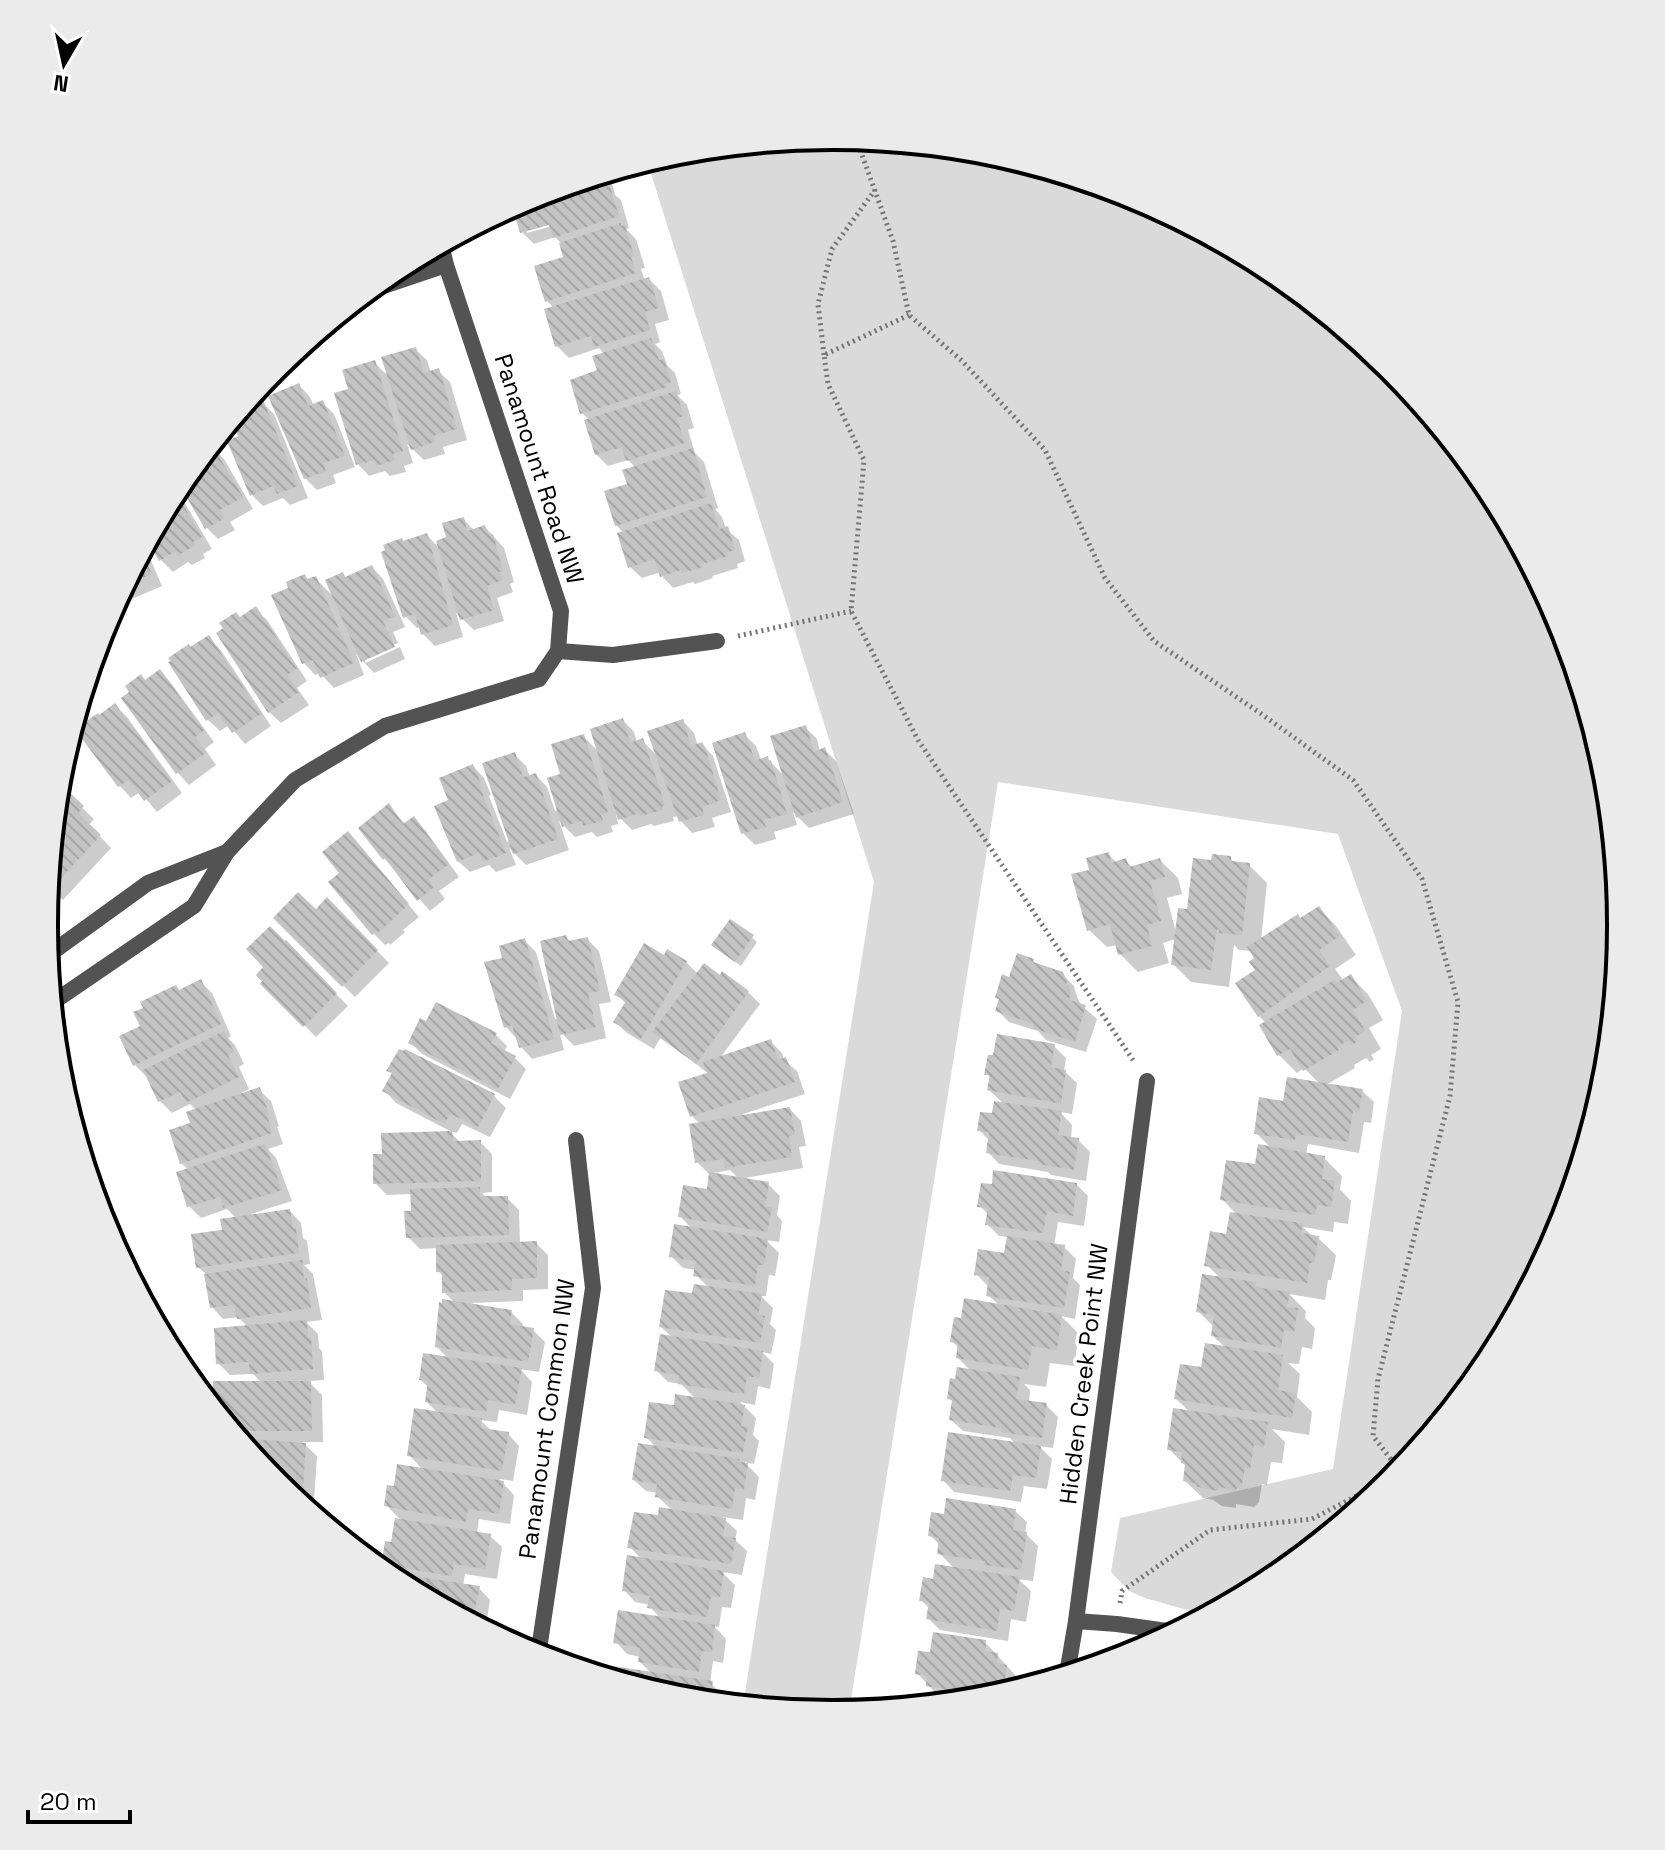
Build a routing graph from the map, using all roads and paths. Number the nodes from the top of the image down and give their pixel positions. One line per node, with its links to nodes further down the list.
1 (860, 151): 2 (path)
2 (875, 190): 6 (path); 7 (path)
3 (444, 255): 4 (street, Panamount Road NW)
4 (446, 265): 5 (street); 10 (street, Panamount Road NW)
5 (406, 279)
6 (909, 315): 7 (path); 16 (path)
7 (824, 355): 8 (path)
8 (851, 611): 9 (path); 14 (path)
9 (717, 641): 10 (street)
10 (558, 651): 11 (street)
11 (227, 852): 12 (street); 13 (street)
12 (59, 947)
13 (62, 996)
14 (1147, 1081): 18 (street, Hidden Creek Point NW)
15 (576, 1140): 21 (street, Panamount Common NW)
16 (1392, 1460)
17 (1353, 1498): 19 (path)
18 (1076, 1621): 19 (street); 22 (street, Hidden Creek Point NW)
19 (1117, 1624): 20 (street)
20 (1155, 1629)
21 (540, 1642)
22 (1069, 1662)

